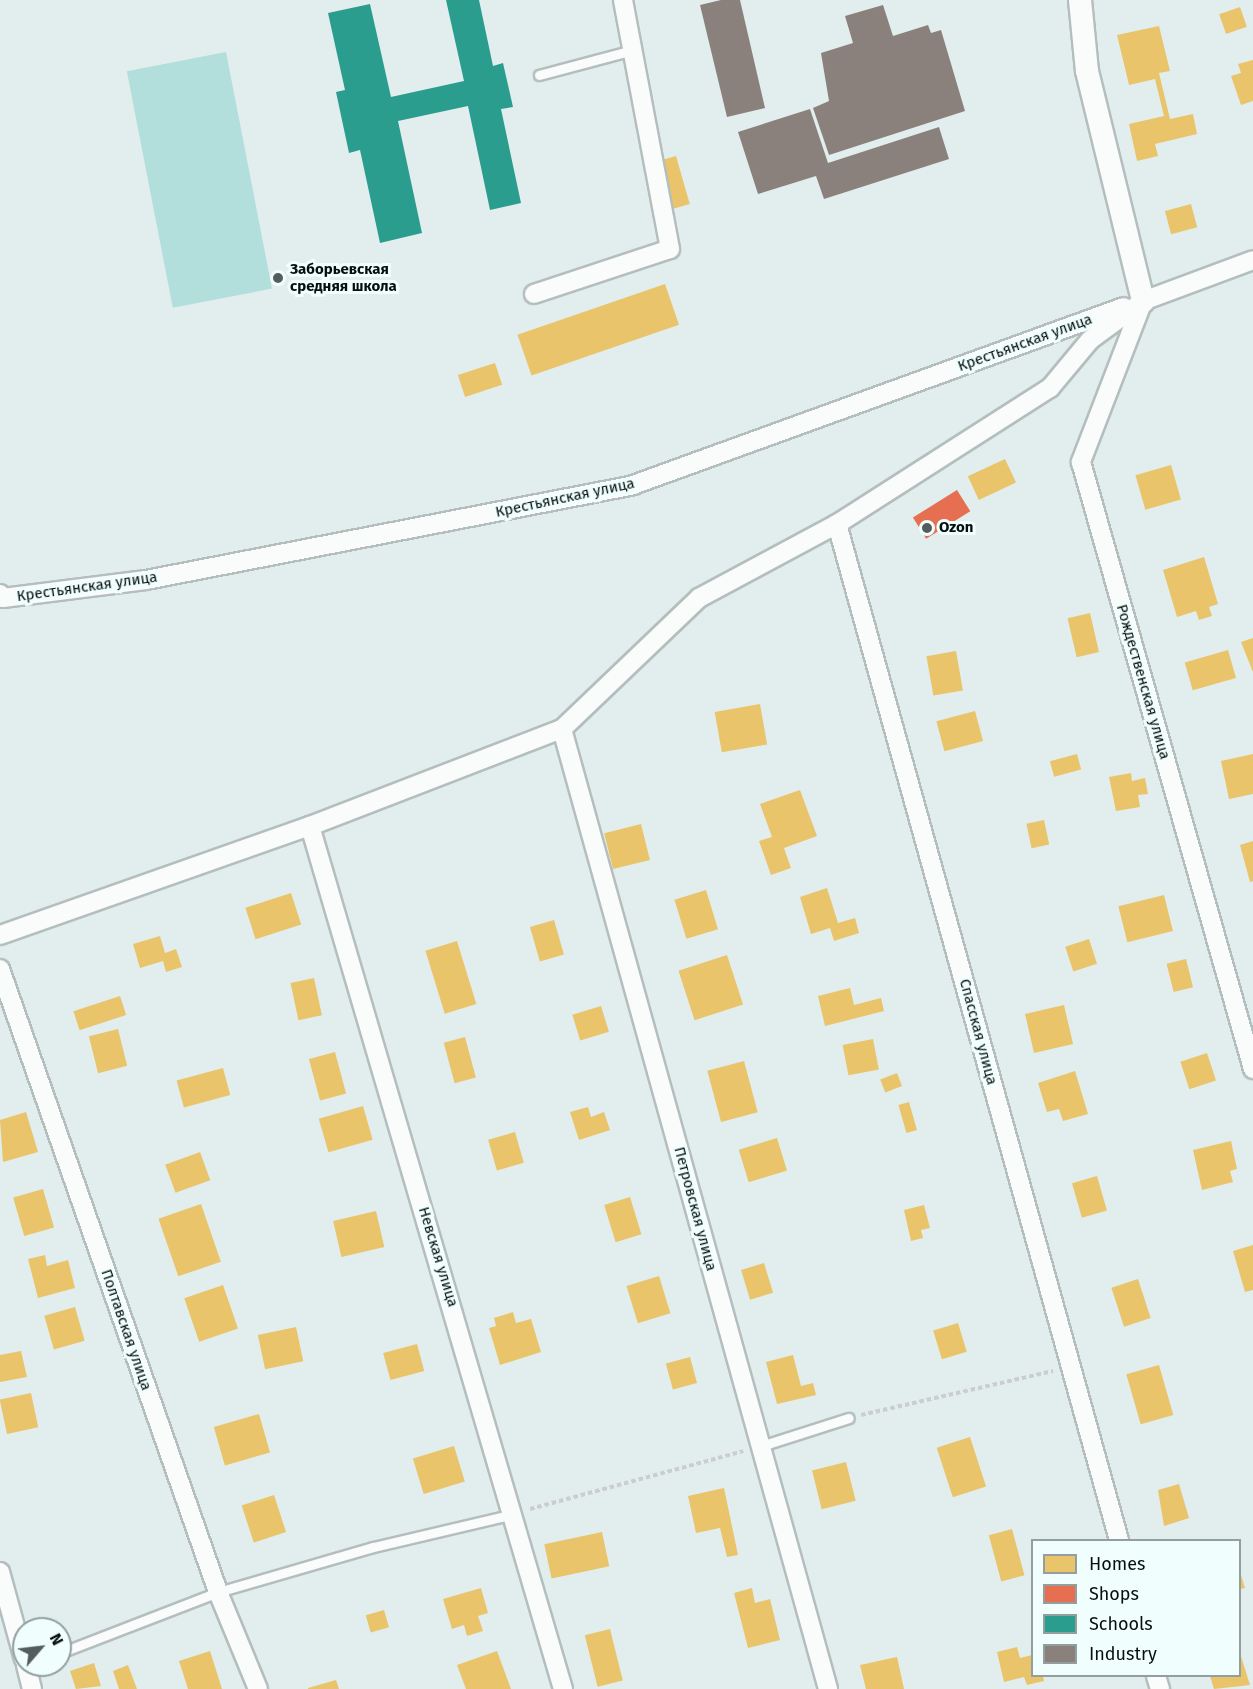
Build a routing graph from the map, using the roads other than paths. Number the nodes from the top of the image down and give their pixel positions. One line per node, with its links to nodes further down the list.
1 (623, 0): 3 (street)
2 (1080, 0): 7 (street)
3 (633, 50): 4 (lane); 6 (street)
4 (538, 75)
5 (1253, 260): 7 (street, Крестьянская улица)
6 (534, 294)
7 (1143, 301): 8 (street); 9 (street, Крестьянская улица); 14 (street, Рождественская улица)
8 (837, 524): 10 (street); 18 (street, Спасская улица)
9 (1, 597)
10 (562, 729): 11 (street); 16 (street, Петровская улица)
11 (310, 826): 12 (street); 17 (street, Невская улица)
12 (0, 935)
13 (0, 969): 20 (street, Полтавская улица)
14 (1253, 1069)
15 (849, 1418): 16 (lane)
16 (761, 1446): 25 (street, Петровская улица)
17 (514, 1514): 20 (lane); 24 (street, Невская улица)
18 (1119, 1539)
19 (0, 1572): 21 (street)
20 (218, 1593): 22 (lane); 23 (street, Полтавская улица)
21 (13, 1617)
22 (72, 1648)
23 (258, 1689)
24 (563, 1689)
25 (828, 1689)

